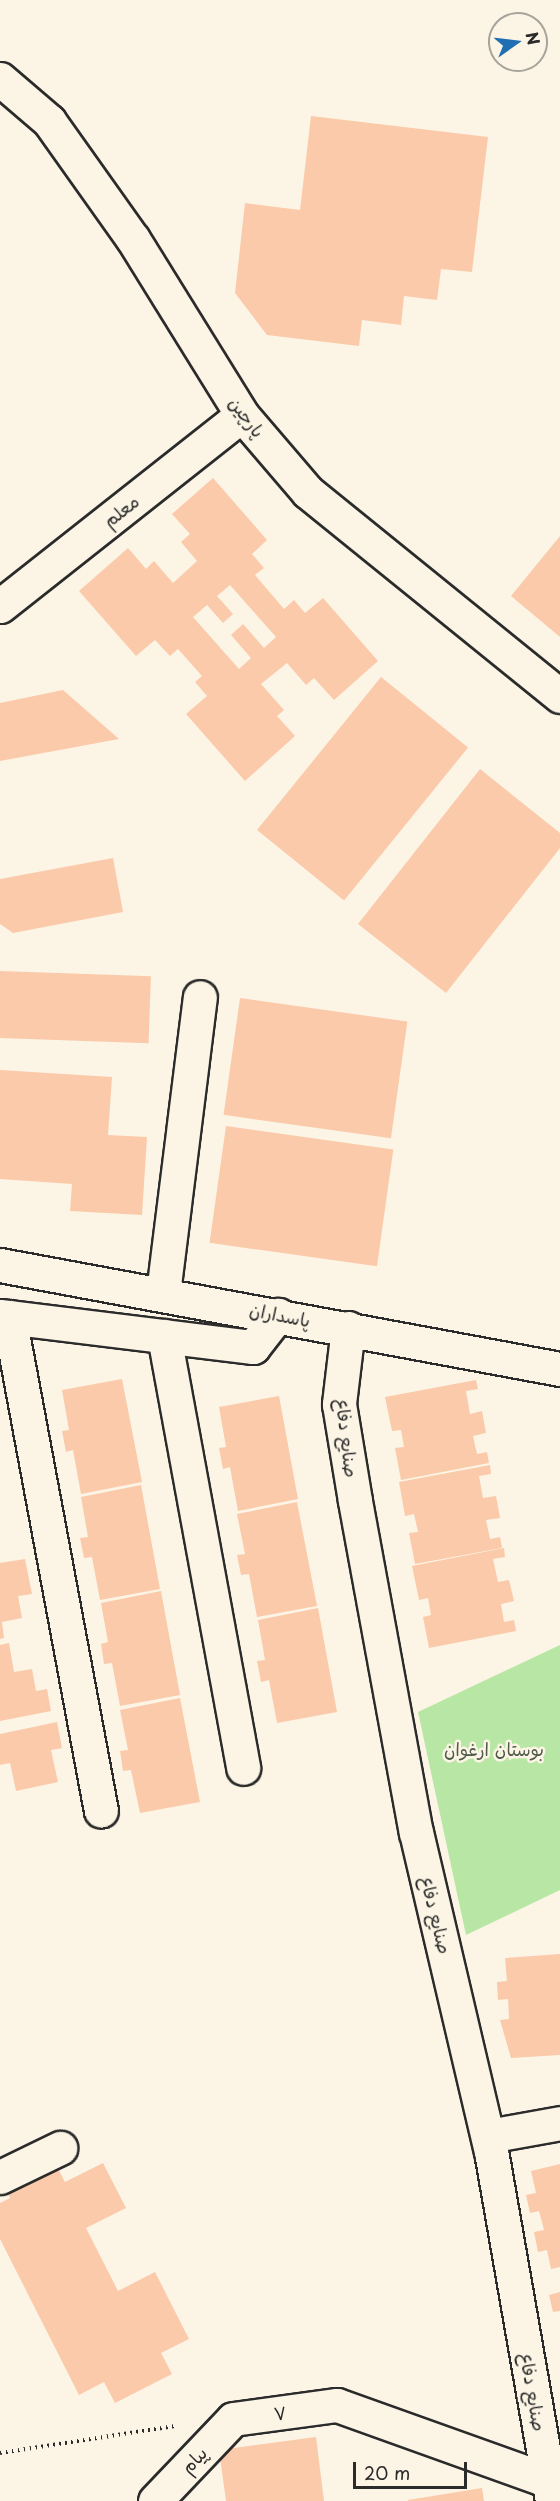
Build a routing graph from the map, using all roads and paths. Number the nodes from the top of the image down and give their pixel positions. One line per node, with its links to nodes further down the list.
1 (0, 79): 2 (street, پارچین)
2 (242, 415): 3 (street, معلم); 4 (street, پارچین)
3 (0, 606)
4 (560, 696)
5 (200, 997): 7 (street)
6 (0, 1265): 7 (street, پاسداران)
7 (163, 1293): 8 (street, پاسداران)
8 (278, 1315): 10 (street, پاسداران); 11 (street)
9 (4, 1316): 11 (street); 14 (street)
10 (348, 1328): 12 (street, پاسداران); 16 (street, صنایع دفاع)
11 (164, 1336): 13 (street)
12 (560, 1370)
13 (243, 1768)
14 (101, 1811)
15 (560, 2123): 16 (street)
16 (488, 2136): 21 (street, صنایع دفاع)
17 (60, 2148): 18 (street)
18 (0, 2177)
19 (233, 2419): 20 (path); 21 (street, ۷); 22 (street, پیام)
20 (0, 2452)
21 (551, 2491)
22 (155, 2501)

